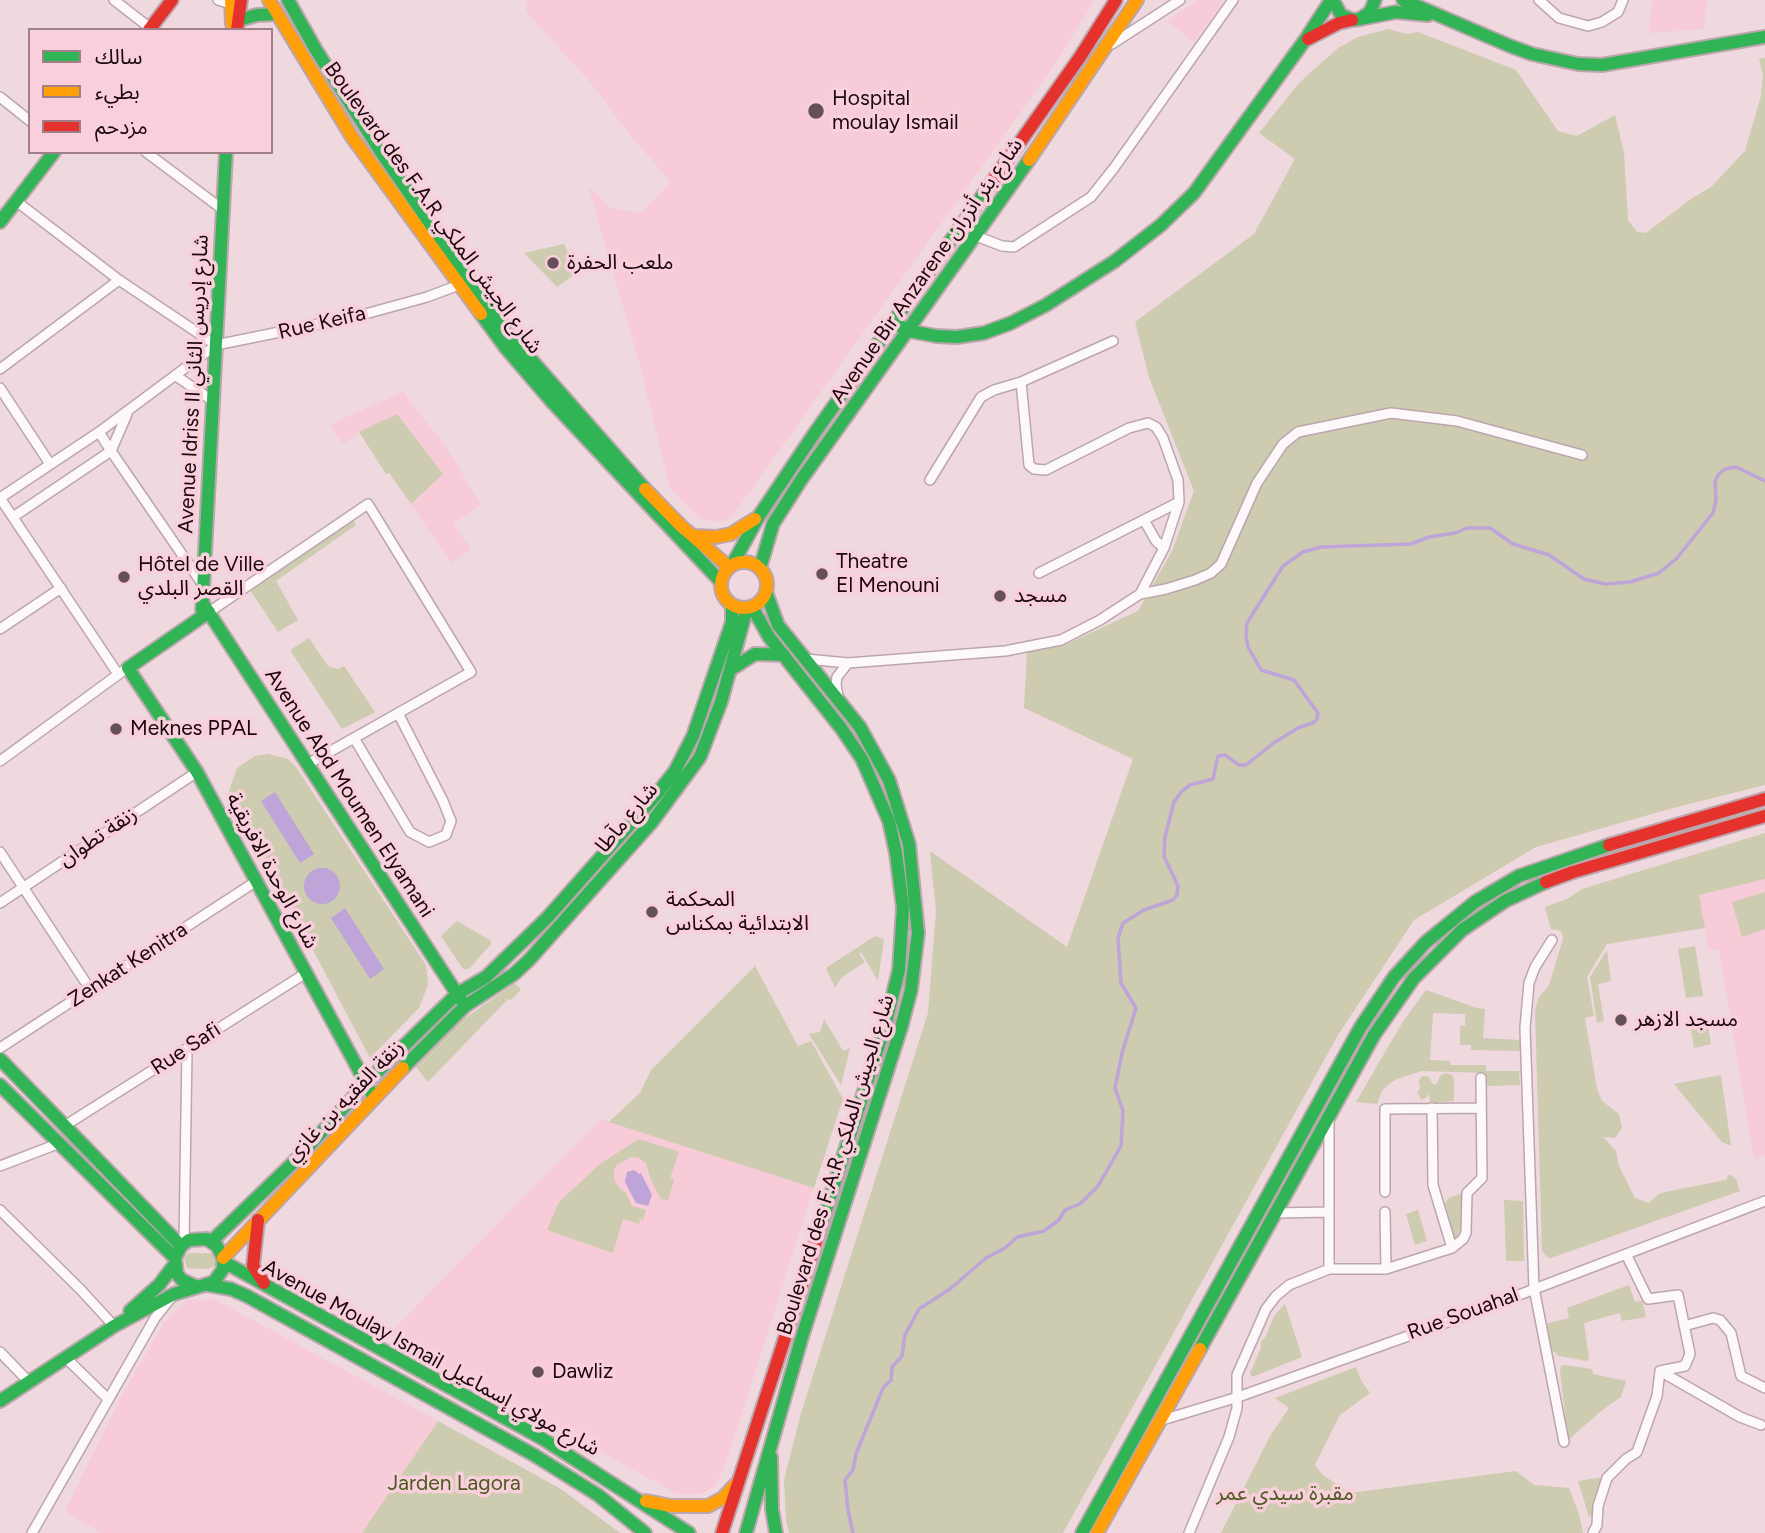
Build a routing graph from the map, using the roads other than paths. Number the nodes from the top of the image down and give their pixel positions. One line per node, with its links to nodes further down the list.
1 (114, 0): 20 (street)
2 (172, 0): 21 (main road)
3 (218, 0): 15 (street)
4 (269, 0): 16 (main road, Boulevard des F.A.R شارع الجيش الملكي)
5 (288, 0): 57 (main road, Boulevard des F.A.R شارع الجيش الملكي)
6 (1116, 0): 36 (main road, Avenue Bir Anzarene شارع بئر أنزران)
7 (1137, 0): 24 (main road, Avenue Bir Anzarene شارع بئر أنزران)
8 (1180, 0): 24 (street)
9 (1233, 0): 33 (street)
10 (1332, 0): 18 (main road); 23 (main road)
11 (1375, 0): 18 (main road)
12 (1403, 0): 17 (main road)
13 (1539, 0): 14 (street)
14 (1623, 0)
15 (234, 1): 19 (main road)
16 (277, 14): 19 (main road); 35 (main road, Boulevard des F.A.R شارع الجيش الملكي)
17 (1435, 15): 18 (main road); 22 (main road)
18 (1357, 20): 23 (main road)
19 (236, 27)
20 (149, 28)
21 (151, 28)
22 (1765, 37)
23 (1305, 40): 37 (main road)
24 (1107, 47): 33 (main road, Avenue Bir Anzarene شارع بئر أنزران)
25 (0, 97): 26 (street)
26 (28, 119)
27 (52, 154): 30 (main road)
28 (149, 154): 31 (street)
29 (226, 154): 31 (main road, Avenue Idriss II شارع إدريس الثاني)
30 (16, 201): 32 (main road); 34 (street)
31 (222, 209): 39 (main road, Avenue Idriss II شارع إدريس الثاني)
32 (0, 222)
33 (976, 236): 37 (main road, Avenue Bir Anzarene شارع بئر أنزران)
34 (119, 280): 39 (street); 40 (street)
35 (459, 285): 39 (street, Rue Keifa); 62 (main road, Boulevard des F.A.R شارع الجيش الملكي)
36 (893, 322): 37 (main road); 54 (main road, Avenue Bir Anzarene شارع بئر أنزران)
37 (909, 331): 60 (main road, Avenue Bir Anzarene شارع بئر أنزران)
38 (1113, 341): 42 (street)
39 (216, 345): 41 (street); 44 (main road, Avenue Idriss II شارع إدريس الثاني)
40 (0, 369)
41 (176, 376): 44 (street); 45 (street)
42 (1021, 382): 50 (street); 52 (street)
43 (0, 388): 49 (street)
44 (213, 401): 63 (main road, Avenue Idriss II شارع إدريس الثاني)
45 (128, 412): 46 (street); 47 (street)
46 (99, 432): 47 (street); 49 (street)
47 (111, 451): 55 (street); 63 (street)
48 (1582, 455): 66 (street)
49 (50, 464): 51 (street)
50 (930, 480)
51 (0, 498): 55 (street)
52 (1179, 502): 56 (street); 58 (street)
53 (0, 516): 55 (street)
54 (759, 516): 57 (main road); 59 (main road, Avenue Bir Anzarene شارع بئر أنزران)
55 (13, 517): 64 (street)
56 (1144, 520): 58 (street); 61 (street)
57 (693, 536): 59 (main road, Boulevard des F.A.R شارع الجيش الملكي)
58 (1164, 548): 66 (street)
59 (730, 566): 60 (main road); 62 (main road)
60 (760, 568): 65 (main road)
61 (1039, 573)
62 (721, 582): 67 (main road)
63 (203, 586): 69 (main road, Avenue Idriss II شارع إدريس الثاني)
64 (61, 589): 70 (street); 75 (street)
65 (766, 592): 68 (main road); 72 (main road, Boulevard des F.A.R شارع الجيش الملكي)
66 (1140, 594): 73 (street)
67 (732, 605): 68 (main road); 91 (main road)
68 (750, 608): 71 (main road, Boulevard des F.A.R شارع الجيش الملكي); 74 (main road, شارع مآطا)
69 (204, 611): 75 (main road); 77 (street); 80 (main road, Avenue Abd Moumen Elyamani)
70 (0, 629)
71 (784, 655): 74 (main road); 139 (main road, Boulevard des F.A.R شارع الجيش الملكي)
72 (804, 659): 73 (street); 76 (main road, Boulevard des F.A.R شارع الجيش الملكي)
73 (848, 663): 76 (street)
74 (730, 670): 92 (main road, شارع مآطا)
75 (123, 671): 79 (street); 81 (main road, شارع الوحدة الافريقية)
76 (839, 700): 138 (main road, Boulevard des F.A.R شارع الجيش الملكي)
77 (398, 713): 78 (street); 78 (street)
78 (354, 737): 80 (street)
79 (0, 761)
80 (308, 764): 91 (main road, Avenue Abd Moumen Elyamani)
81 (197, 772): 85 (main road, شارع الوحدة الافريقية); 86 (street, زنقة تطوان)
82 (1765, 799): 147 (main road)
83 (1765, 816): 102 (main road)
84 (0, 852): 86 (street)
85 (255, 882): 89 (main road, شارع الوحدة الافريقية); 90 (street, Zenkat Kenitra)
86 (24, 887): 87 (street, زنقة تطوان); 90 (street)
87 (0, 903)
88 (1552, 940): 123 (street)
89 (306, 973): 94 (street, Rue Safi); 97 (main road, شارع الوحدة الافريقية)
90 (90, 989): 93 (street, Zenkat Kenitra)
91 (457, 994): 92 (main road, Avenue Abd Moumen Elyamani); 97 (main road)
92 (466, 1006): 99 (main road, زنقة الفقيه بن غازي)
93 (0, 1048)
94 (187, 1050): 103 (street, Rue Safi); 114 (street)
95 (0, 1059): 103 (main road)
96 (1481, 1078): 101 (street)
97 (366, 1083): 99 (main road, شارع الوحدة الافريقية); 113 (main road)
98 (0, 1085): 104 (main road)
99 (374, 1098): 112 (main road, زنقة الفقيه بن غازي)
100 (1432, 1108): 101 (street); 106 (street); 115 (street)
101 (1481, 1108): 115 (street)
102 (1329, 1117): 109 (street); 111 (main road)
103 (66, 1125): 114 (main road)
104 (60, 1143): 105 (street); 118 (main road)
105 (2, 1164)
106 (1385, 1192)
107 (1765, 1201): 116 (street, Rue Souahal)
108 (0, 1210): 125 (street)
109 (1329, 1212): 111 (street); 119 (street)
110 (1385, 1212): 120 (street)
111 (1275, 1213): 135 (main road)
112 (256, 1222): 117 (main road, زنقة الفقيه بن غازي); 122 (main road)
113 (212, 1241): 114 (main road); 117 (main road)
114 (182, 1245): 118 (main road)
115 (1452, 1248): 120 (street)
116 (1626, 1254): 123 (street, Rue Souahal); 126 (street)
117 (224, 1260): 121 (main road); 122 (main road, Avenue Moulay Ismail شارع مولاي إسماعيل)
118 (175, 1261): 121 (main road); 125 (main road)
119 (1329, 1269): 120 (street); 132 (street)
120 (1386, 1269)
121 (201, 1286): 124 (main road); 142 (main road, Avenue Moulay Ismail شارع مولاي إسماعيل)
122 (267, 1287): 140 (main road, Avenue Moulay Ismail شارع مولاي إسماعيل)
123 (1534, 1288): 132 (street, Rue Souahal); 137 (street)
124 (174, 1294): 125 (main road); 133 (street)
125 (114, 1326): 128 (main road)
126 (1684, 1326): 129 (street); 131 (street)
127 (0, 1352): 130 (street)
128 (67, 1359): 130 (main road); 133 (street)
129 (1660, 1371): 136 (street); 150 (street)
130 (30, 1383): 134 (main road)
131 (1765, 1388)
132 (1238, 1397): 135 (street, Rue Souahal); 149 (street)
133 (108, 1399): 141 (street)
134 (0, 1401)
135 (1159, 1421): 148 (main road)
136 (1761, 1426)
137 (1564, 1442)
138 (771, 1445): 145 (main road, Boulevard des F.A.R شارع الجيش الملكي); 146 (main road)
139 (739, 1480): 140 (main road); 144 (main road, Boulevard des F.A.R شارع الجيش الملكي)
140 (633, 1498): 143 (main road, Avenue Moulay Ismail شارع مولاي إسماعيل)
141 (32, 1532)
142 (645, 1533)
143 (689, 1533)
144 (722, 1533)
145 (746, 1533)
146 (776, 1533)
147 (1082, 1533)
148 (1097, 1533)
149 (1189, 1533)
150 (1593, 1533)

